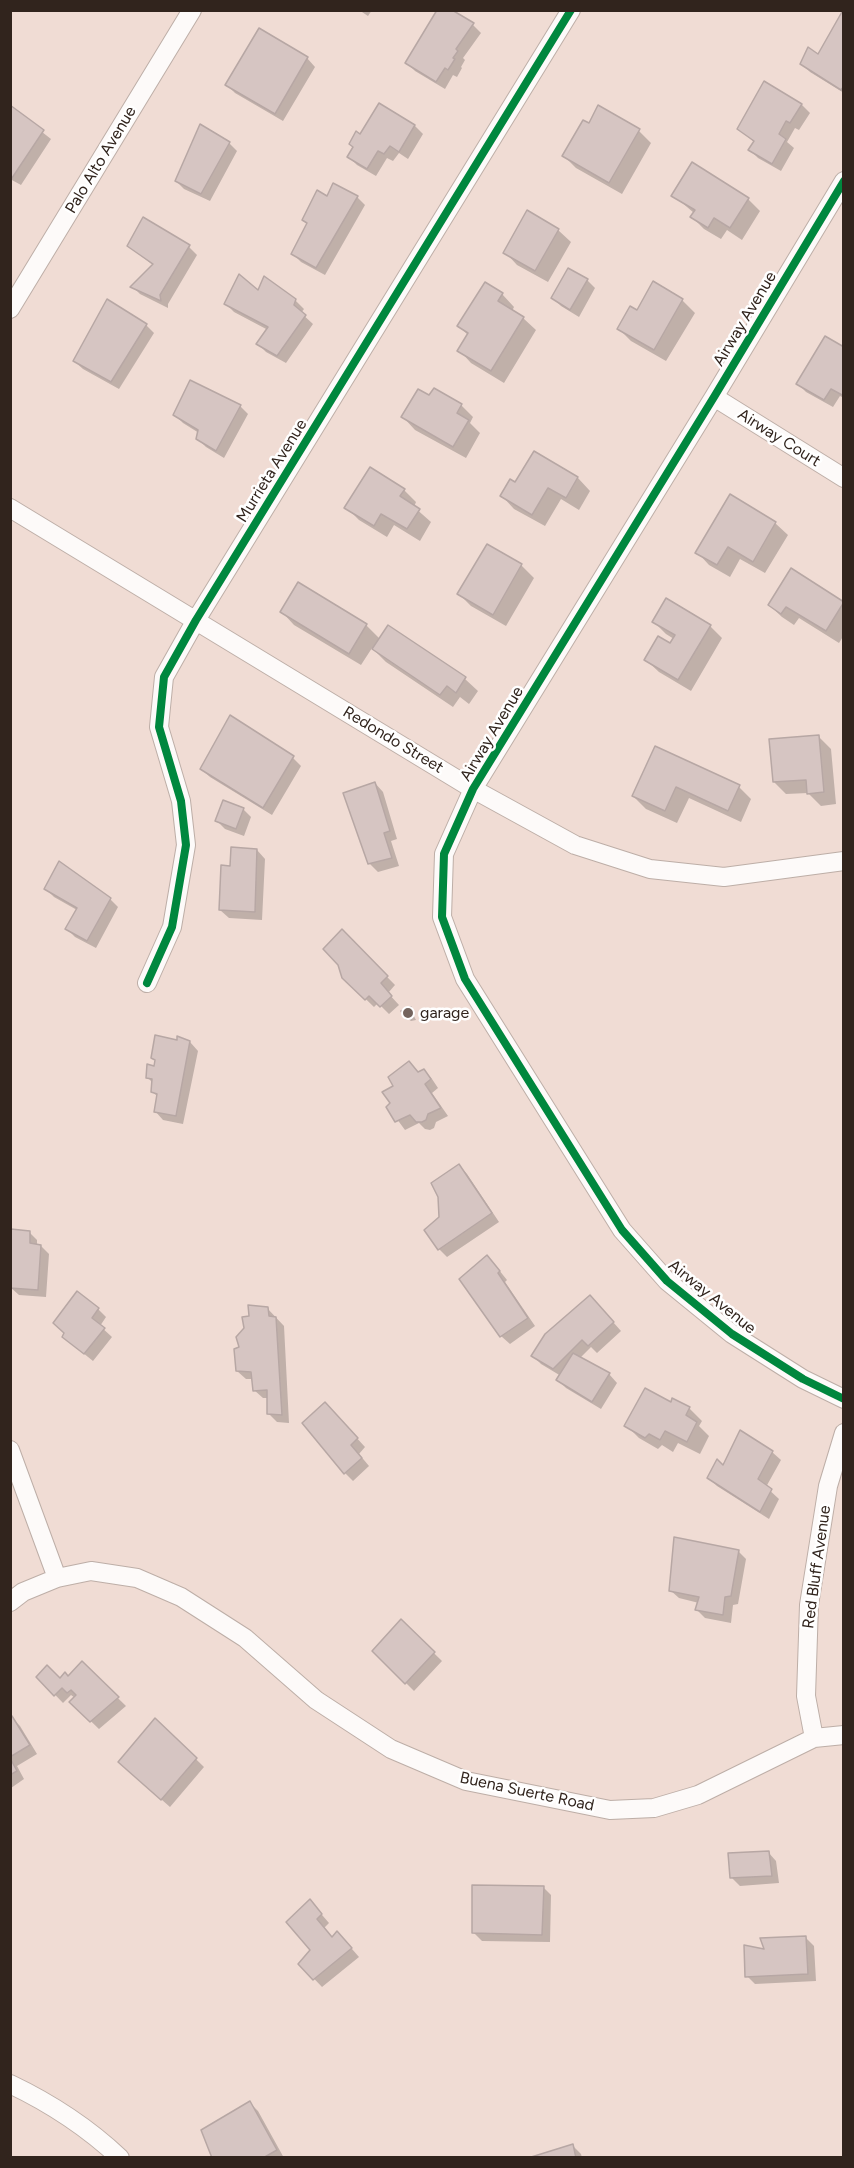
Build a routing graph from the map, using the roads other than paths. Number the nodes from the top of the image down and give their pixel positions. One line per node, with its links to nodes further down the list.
1 (192, 10): 4 (street, Palo Alto Avenue)
2 (571, 10): 8 (street, Murrieta Avenue)
3 (843, 181): 5 (street, Airway Avenue)
4 (10, 309)
5 (714, 398): 6 (street, Airway Court); 9 (street, Airway Avenue)
6 (843, 478)
7 (10, 508): 8 (street, Redondo Street)
8 (196, 620): 9 (street, Redondo Street); 11 (street, Murrieta Avenue)
9 (473, 789): 10 (street, Redondo Street); 12 (street, Airway Avenue)
10 (843, 861)
11 (147, 983)
12 (843, 1399)
13 (843, 1433): 18 (street, Red Bluff Avenue)
14 (10, 1450): 15 (street)
15 (57, 1578): 16 (street, Buena Suerte Road); 18 (street, Buena Suerte Road)
16 (10, 1602)
17 (843, 1735): 18 (street, Buena Suerte Road)
18 (814, 1738)
19 (10, 2084): 20 (street)
20 (120, 2157)

